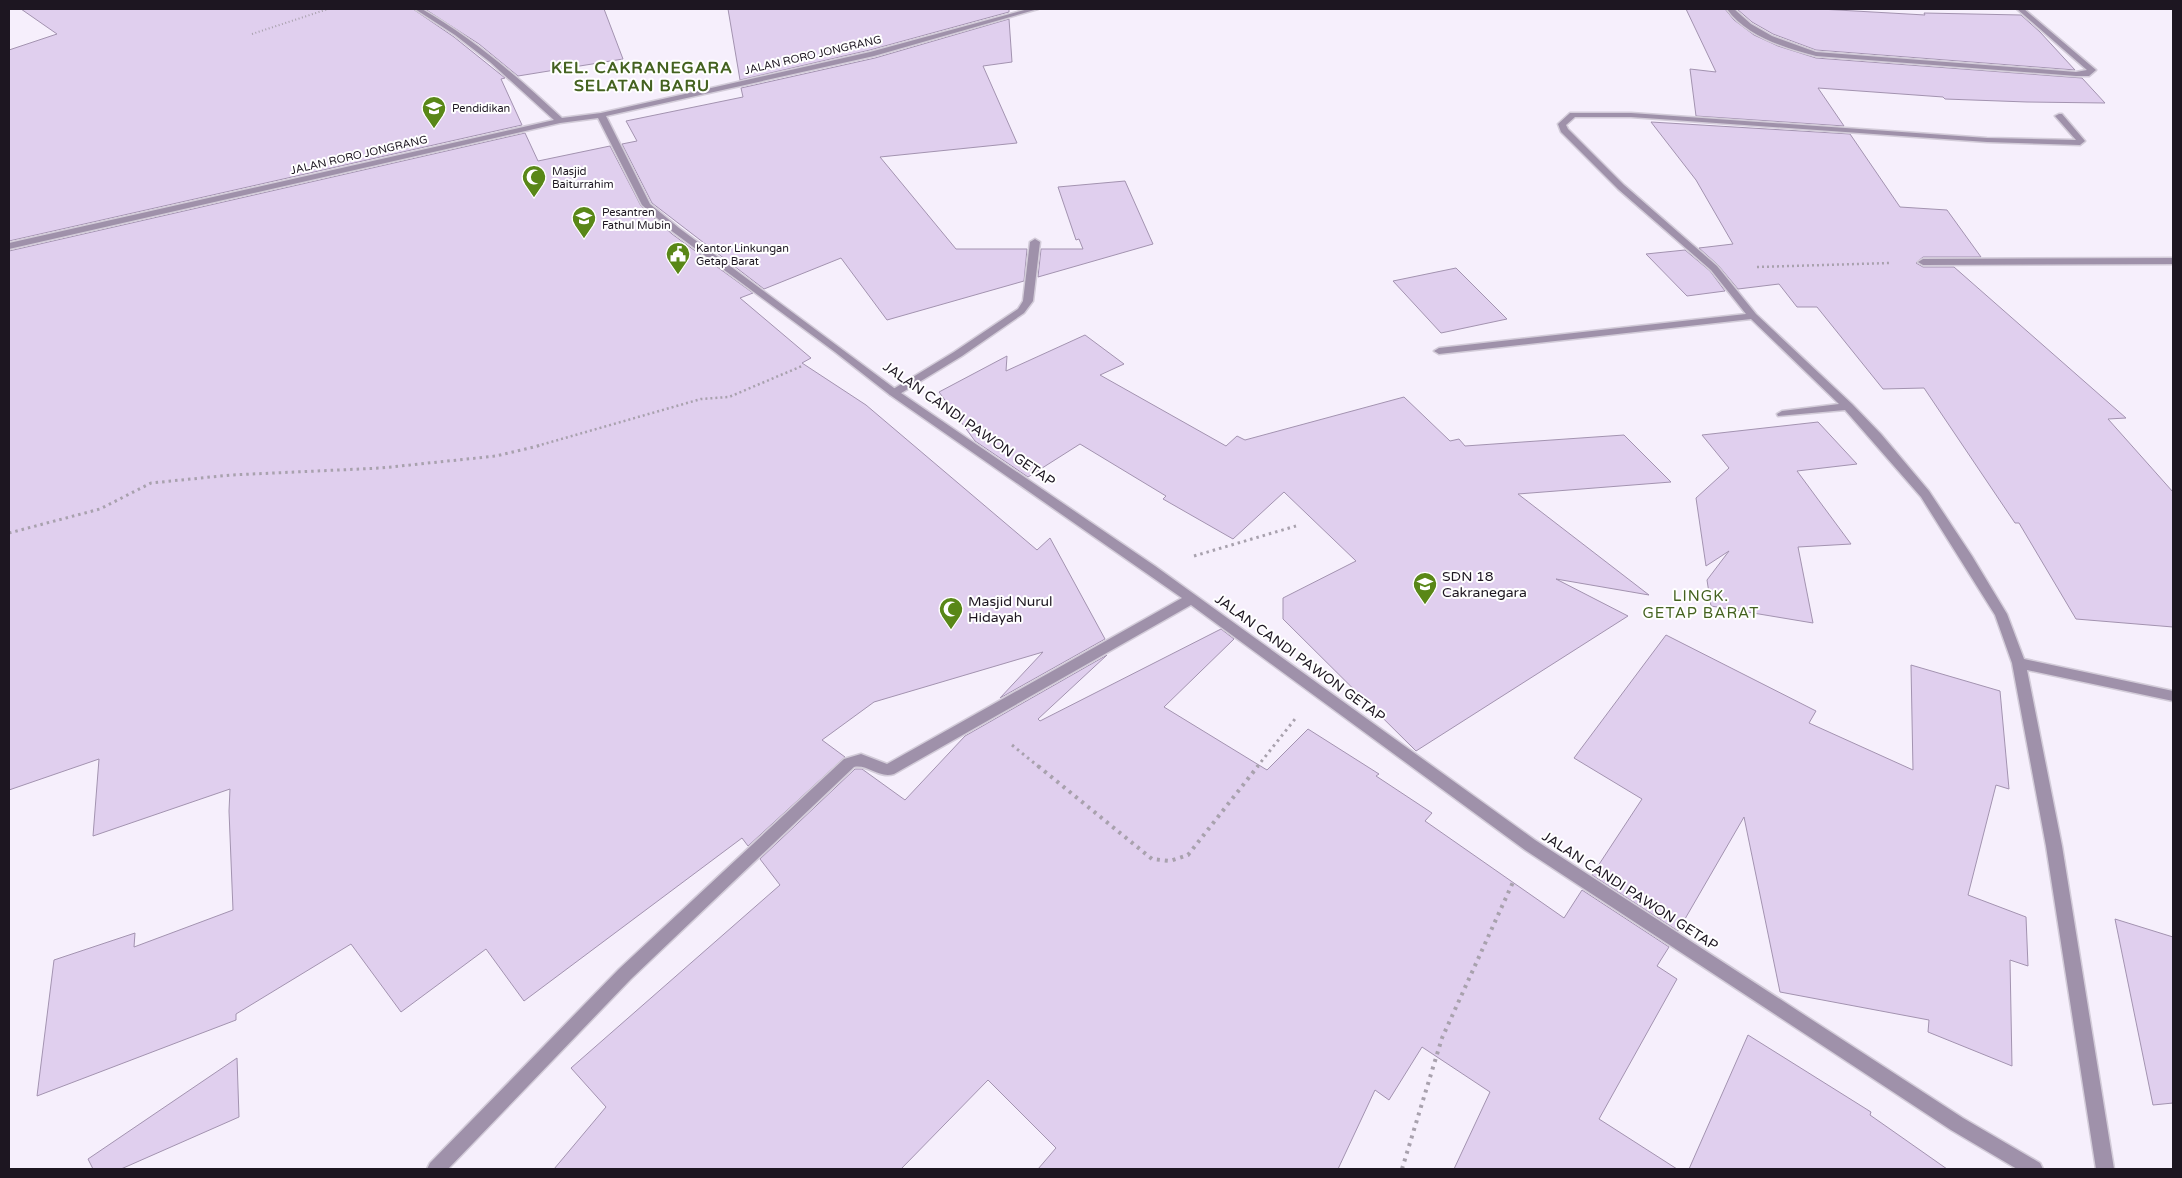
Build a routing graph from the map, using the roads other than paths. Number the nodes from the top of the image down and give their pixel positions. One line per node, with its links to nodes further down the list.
1 (418, 9): 7 (street)
2 (1035, 9): 5 (street, JALAN RORO JONGRANG)
3 (1730, 9): 4 (street)
4 (2020, 9)
5 (601, 115): 7 (street, JALAN RORO JONGRANG); 14 (street, JALAN CANDI PAWON GETAP)
6 (2059, 116): 12 (street)
7 (560, 121): 9 (street, JALAN RORO JONGRANG)
8 (1035, 242): 14 (street)
9 (9, 246)
10 (2173, 261): 11 (street)
11 (1923, 262)
12 (1754, 316): 13 (street); 15 (street)
13 (1439, 351)
14 (894, 393): 17 (street, JALAN CANDI PAWON GETAP)
15 (1848, 406): 16 (street); 18 (street)
16 (1782, 414)
17 (1191, 599): 20 (street); 21 (street, JALAN CANDI PAWON GETAP)
18 (2019, 663): 19 (street); 22 (street)
19 (2173, 696)
20 (436, 1169)
21 (2034, 1169)
22 (2105, 1169)

